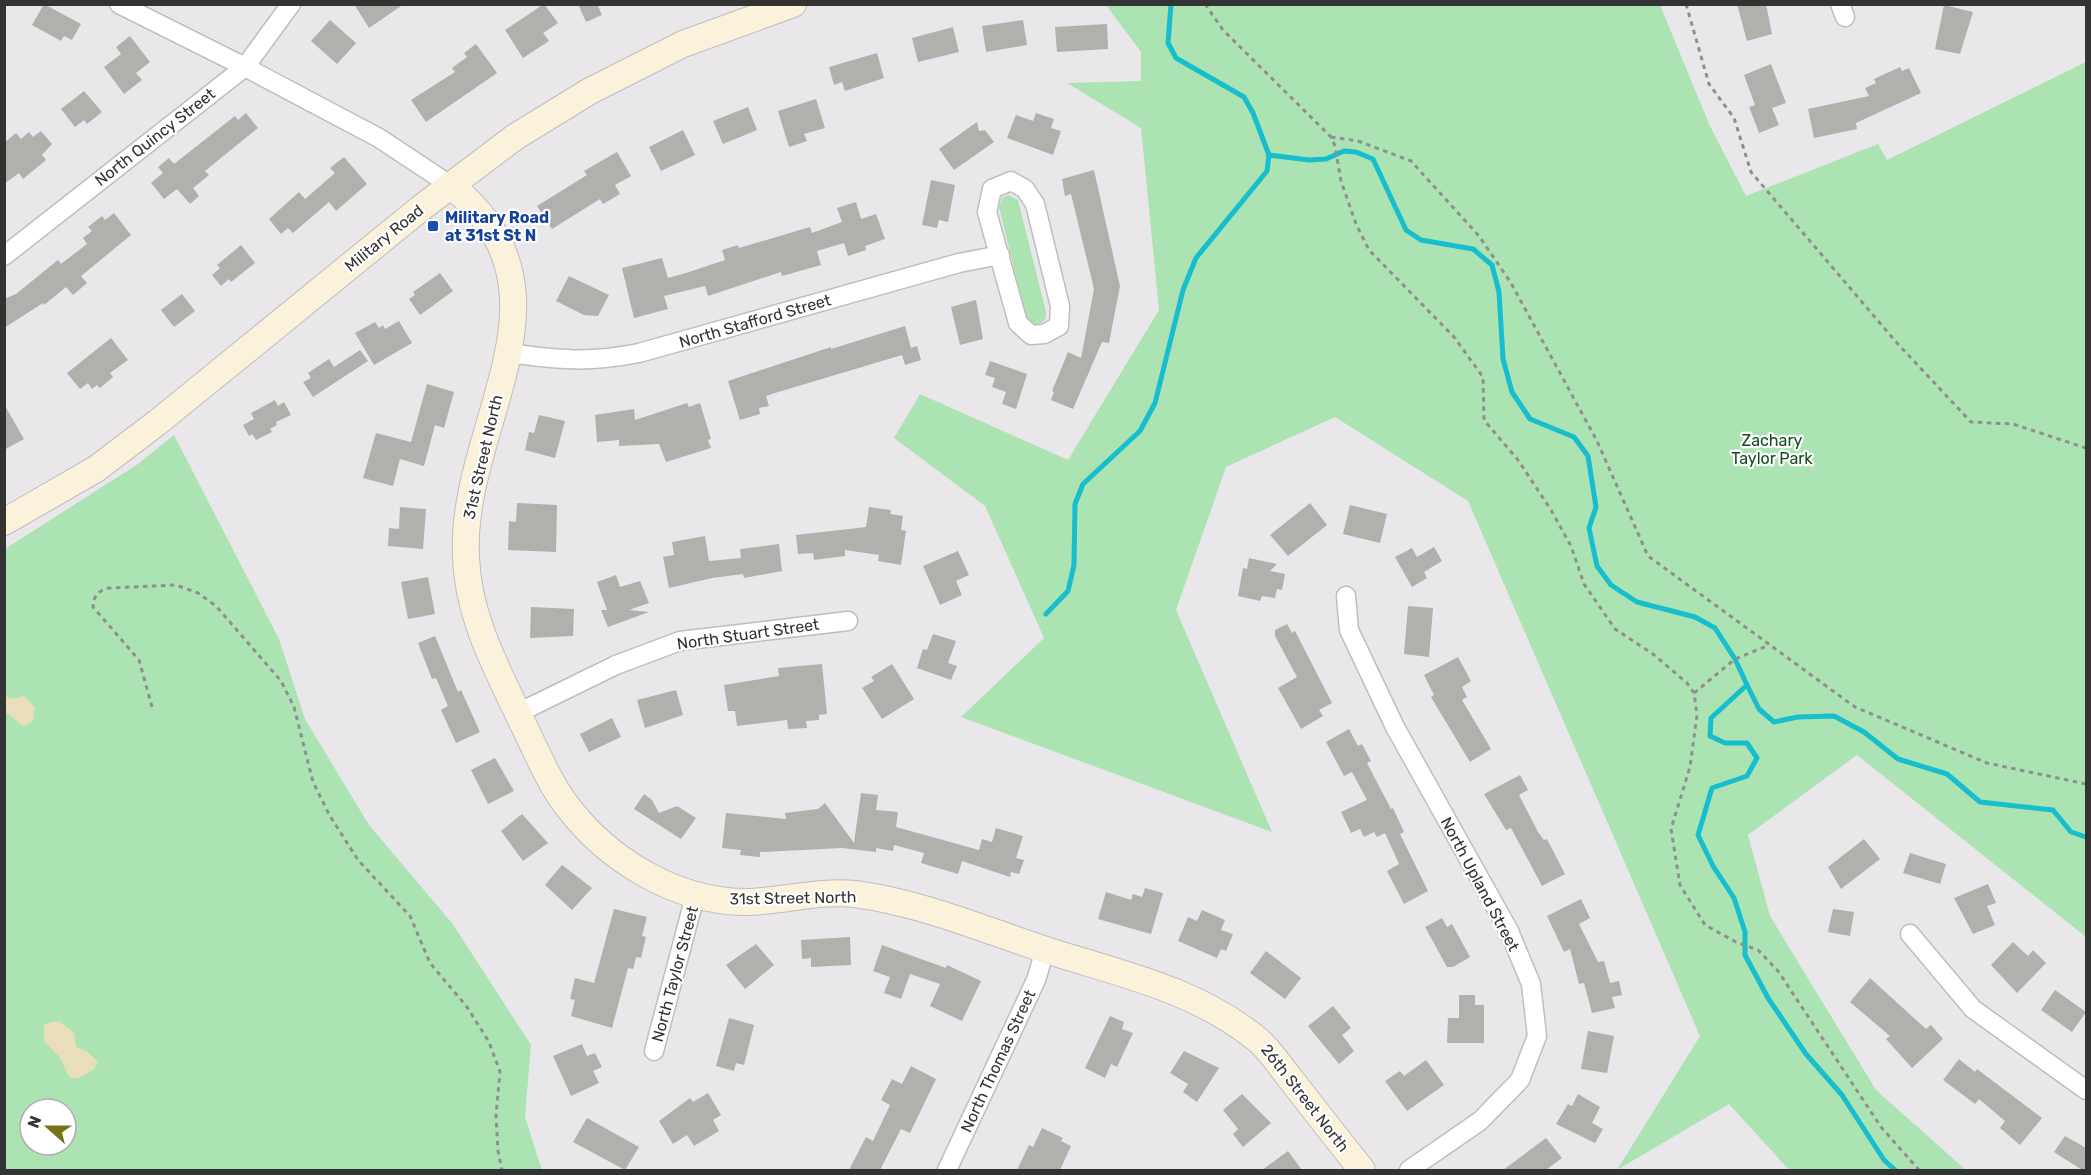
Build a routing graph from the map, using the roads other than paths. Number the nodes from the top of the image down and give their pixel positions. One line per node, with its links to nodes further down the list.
1 (119, 4): 4 (street, 31st Street North)
2 (291, 4): 4 (street, North Quincy Street)
3 (793, 4): 5 (street, Military Road)
4 (245, 67): 5 (street, 31st Street North); 6 (street, North Quincy Street)
5 (450, 185): 8 (street, 31st Street North); 9 (street, Military Road)
6 (4, 255)
7 (1000, 255): 7 (street); 8 (street, North Stafford Street)
8 (508, 353): 12 (street, 31st Street North)
9 (4, 522)
10 (1346, 596): 20 (street, North Upland Street)
11 (848, 621): 12 (street, North Stuart Street)
12 (518, 713): 13 (street, 31st Street North)
13 (695, 896): 15 (street, 31st Street North); 16 (street, North Taylor Street)
14 (1910, 934): 17 (street)
15 (1045, 950): 18 (street, North Thomas Street); 19 (street, 26th Street North)
16 (654, 1052)
17 (2086, 1090)
18 (947, 1170)
19 (1362, 1170)
20 (1409, 1170)

